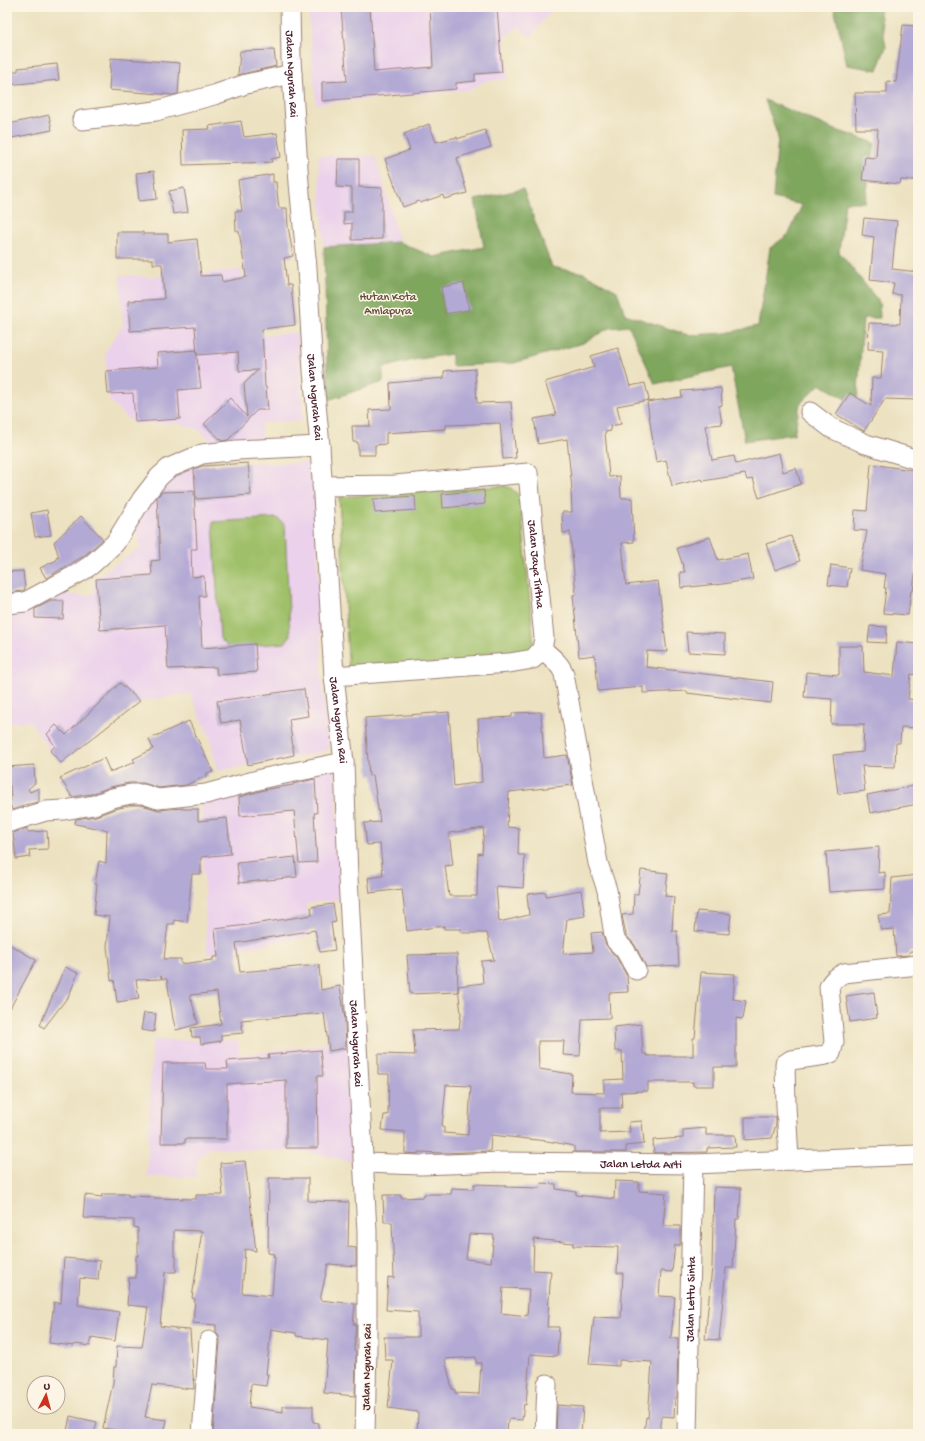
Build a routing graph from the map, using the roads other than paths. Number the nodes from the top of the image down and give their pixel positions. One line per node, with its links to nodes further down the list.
1 (290, 7): 2 (street, Jalan Ngurah Rai)
2 (292, 74): 3 (street); 5 (street, Jalan Ngurah Rai)
3 (82, 120)
4 (810, 412): 6 (street)
5 (320, 446): 7 (street, Jalan Ngurah Rai); 8 (street)
6 (918, 460)
7 (322, 486): 9 (street, Jalan Jaya Tirtha); 10 (street, Jalan Ngurah Rai)
8 (7, 604)
9 (542, 649): 10 (street); 14 (street)
10 (334, 676): 11 (street, Jalan Ngurah Rai)
11 (344, 762): 12 (street); 17 (street, Jalan Ngurah Rai)
12 (7, 823)
13 (918, 965): 16 (street)
14 (636, 970)
15 (918, 1155): 16 (street, Jalan Letda Arti)
16 (789, 1160): 18 (street, Jalan Letda Arti)
17 (364, 1163): 18 (street, Jalan Letda Arti); 22 (street, Jalan Ngurah Rai)
18 (693, 1164): 24 (street, Jalan Lettu Sinta)
19 (209, 1341): 21 (street)
20 (547, 1384): 23 (street)
21 (202, 1434)
22 (365, 1434)
23 (545, 1434)
24 (687, 1434)

